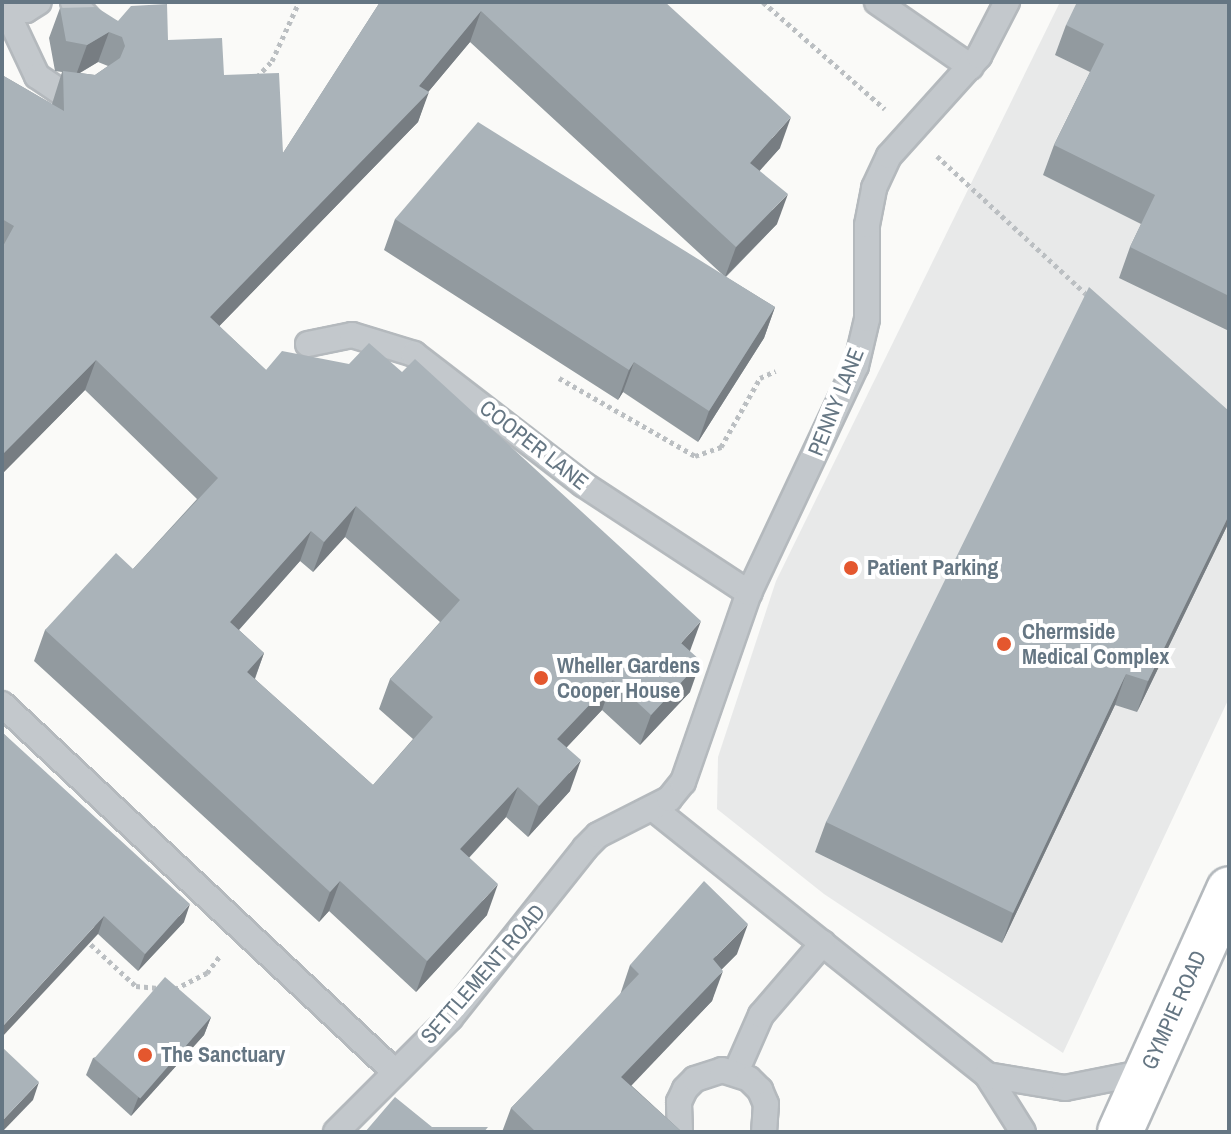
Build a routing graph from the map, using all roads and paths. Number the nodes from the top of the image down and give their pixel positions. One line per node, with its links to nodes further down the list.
1 (39, 2): 7 (lane)
2 (73, 2): 8 (lane)
3 (299, 2): 11 (path)
4 (763, 2): 12 (path)
5 (877, 2): 9 (lane)
6 (1007, 2): 9 (lane, PENNY LANE)
7 (4, 10): 10 (lane)
8 (105, 37)
9 (971, 67): 12 (lane, PENNY LANE)
10 (99, 77)
11 (254, 81)
12 (912, 132): 13 (path); 17 (lane, PENNY LANE)
13 (1093, 301)
14 (308, 344): 17 (lane, COOPER LANE)
15 (776, 371): 16 (path)
16 (559, 378)
17 (749, 593): 19 (lane, PENNY LANE)
18 (2, 704): 21 (lane)
19 (654, 809): 23 (lane); 24 (lane, SETTLEMENT ROAD)
20 (1229, 889): 26 (highway, GYMPIE ROAD)
21 (242, 926): 22 (path); 24 (lane)
22 (80, 935)
23 (823, 943): 25 (lane); 27 (lane)
24 (395, 1072): 28 (lane, SETTLEMENT ROAD)
25 (736, 1072): 29 (lane); 30 (lane)
26 (1145, 1072): 27 (lane); 32 (highway, GYMPIE ROAD)
27 (987, 1075): 31 (lane)
28 (336, 1132)
29 (680, 1132)
30 (764, 1132)
31 (1023, 1132)
32 (1120, 1132)

